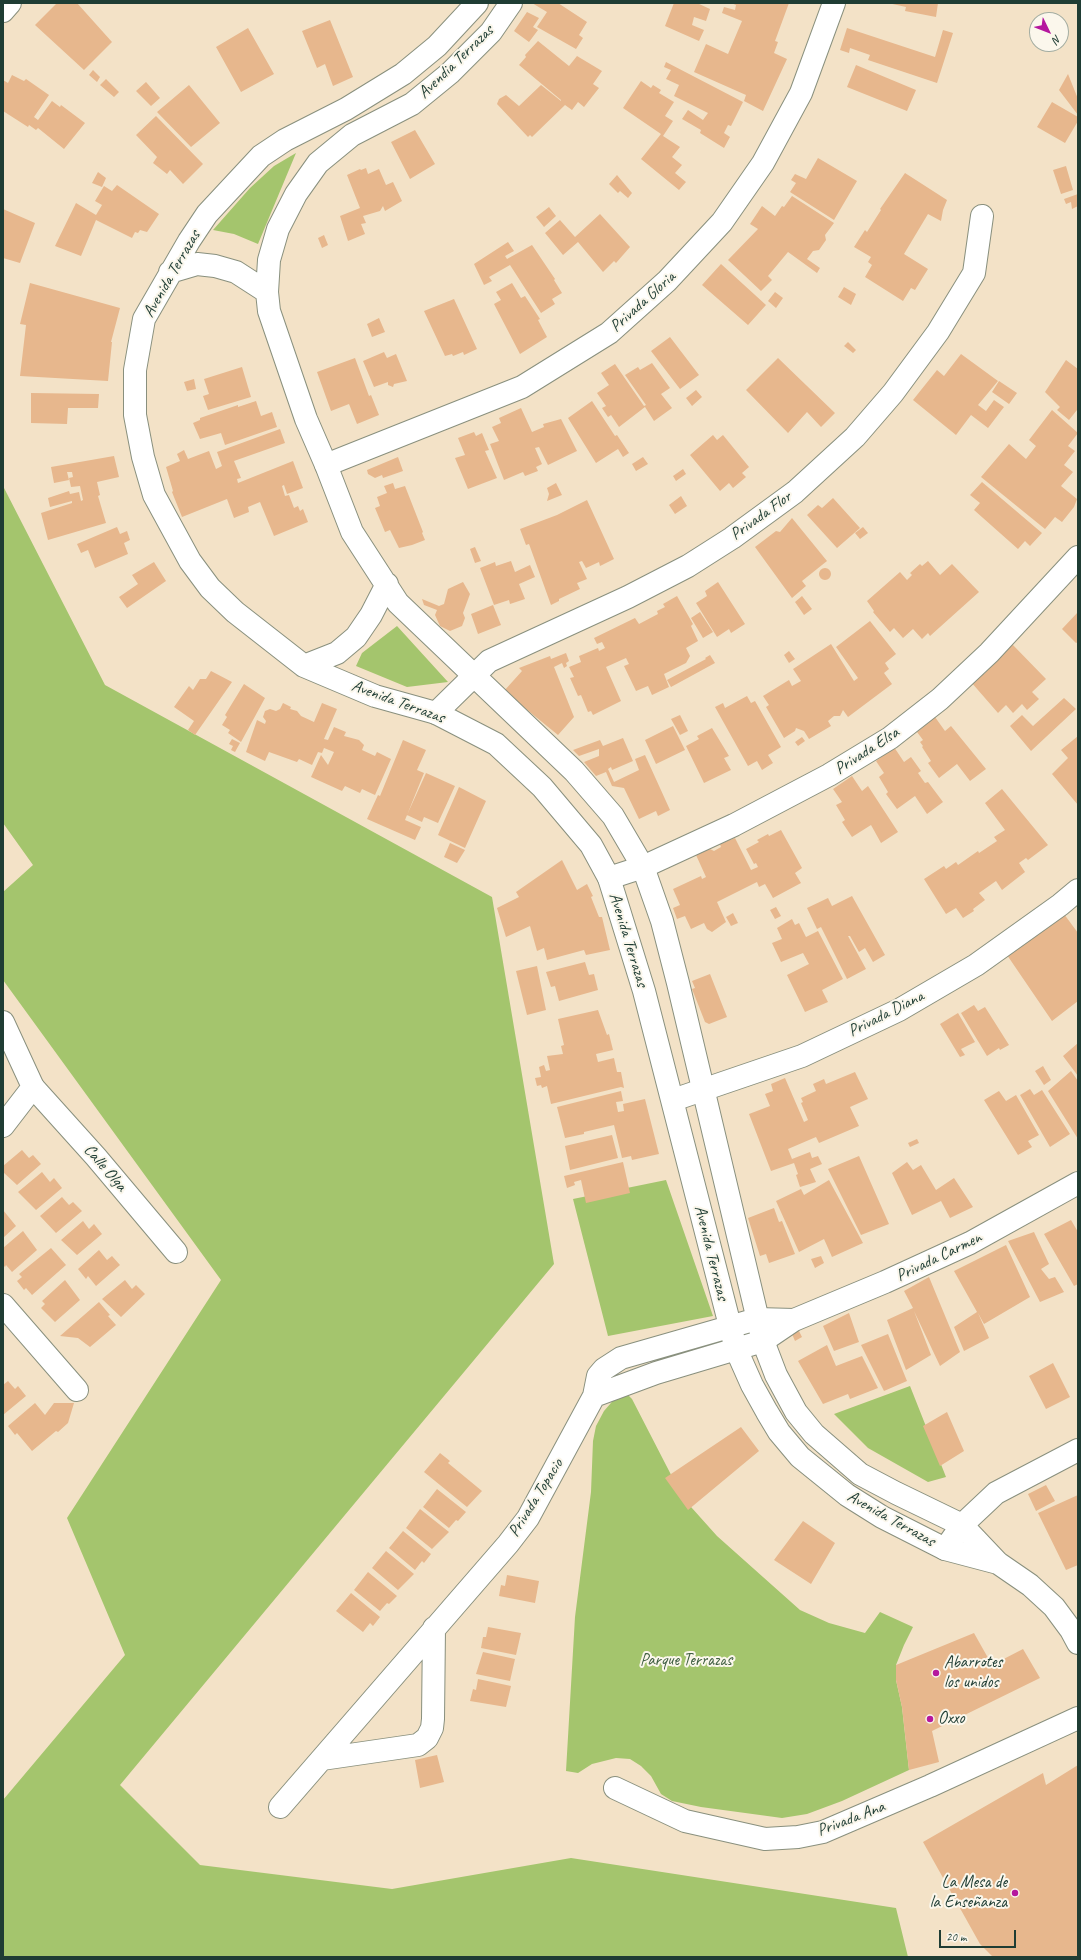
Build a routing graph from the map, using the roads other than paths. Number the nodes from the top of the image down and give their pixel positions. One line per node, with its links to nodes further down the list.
1 (10, 3): 5 (street)
2 (477, 3): 8 (street, Avenida Terrazas)
3 (511, 3): 6 (street, Avendia Terrazas)
4 (834, 3): 10 (street, Privada Gloria)
5 (3, 11)
6 (352, 135): 9 (street, Avenida Terrazas)
7 (982, 216): 14 (street, Privada Flor)
8 (170, 272): 9 (street); 13 (street, Avenida Terrazas)
9 (267, 292): 10 (street, Avenida Terrazas)
10 (326, 465): 12 (street, Avenida Terrazas)
11 (1078, 557): 16 (street, Privada Elsa)
12 (387, 584): 13 (street); 14 (street, Avenida Terrazas)
13 (304, 666): 15 (street, Avenida Terrazas)
14 (474, 676): 15 (street, Privada Flor); 16 (street, Avenida Terrazas)
15 (436, 713): 17 (street, Avenida Terrazas)
16 (643, 867): 17 (street, Privada Elsa); 21 (street, Avenida Terrazas)
17 (609, 878): 22 (street, Avenida Terrazas)
18 (1078, 890): 21 (street, Privada Diana)
19 (3, 1022): 20 (street, Calle Olga)
20 (32, 1087): 23 (street); 25 (street, Calle Olga)
21 (704, 1089): 22 (street, Privada Diana); 27 (street, Avenida Terrazas)
22 (673, 1100): 29 (street, Avenida Terrazas)
23 (3, 1126)
24 (1078, 1183): 28 (street, Privada Carmen)
25 (176, 1252)
26 (3, 1305): 34 (street)
27 (757, 1319): 28 (street, Privada Carmen); 29 (street, Privada Carmen); 30 (street, Avenida Terrazas)
28 (794, 1320): 30 (street, Privada Carmen)
29 (730, 1327): 31 (street, Avenida Terrazas); 32 (street, Privada Topacio)
30 (763, 1341): 31 (street, Privada Carmen); 37 (street, Avenida Terrazas)
31 (736, 1349): 33 (street); 38 (street, Avenida Terrazas)
32 (648, 1350): 33 (street); 35 (street, Privada Topacio)
33 (656, 1373): 35 (street)
34 (77, 1390)
35 (594, 1396): 40 (street, Privada Topacio)
36 (1078, 1450): 37 (street)
37 (962, 1525): 38 (street); 39 (street, Avenida Terrazas)
38 (945, 1549): 39 (street, Avenida Terrazas)
39 (998, 1563): 41 (street, Avenida Terrazas)
40 (434, 1628): 43 (street, Privada Topacio); 43 (street)
41 (1078, 1643)
42 (1078, 1718): 44 (street, Privada Ana)
43 (322, 1759): 45 (street, Privada Topacio)
44 (615, 1788)
45 (280, 1807)

